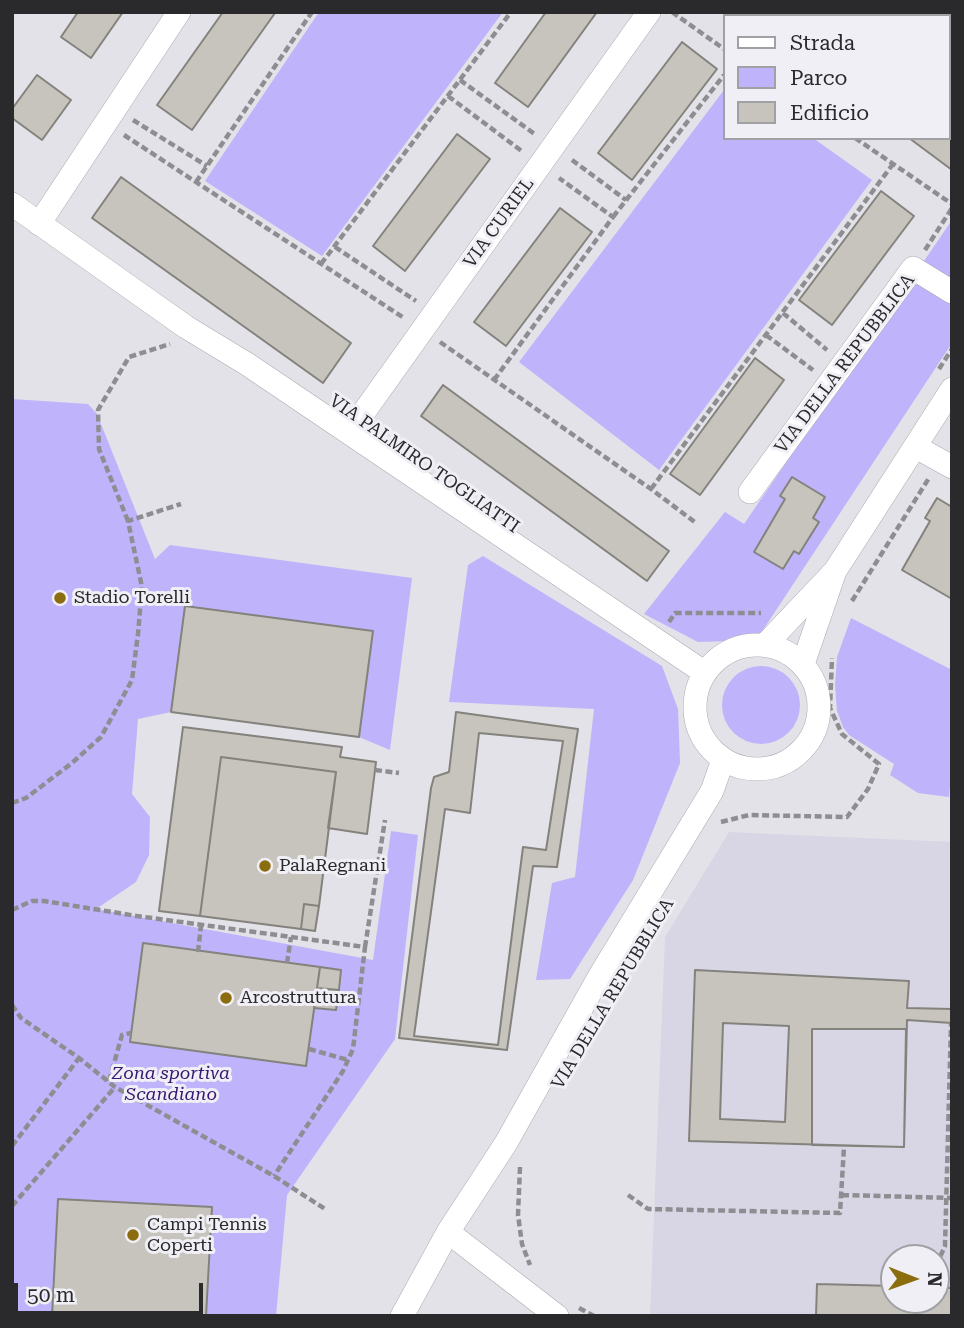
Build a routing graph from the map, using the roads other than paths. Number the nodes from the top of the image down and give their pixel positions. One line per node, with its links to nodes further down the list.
1 (179, 12): 4 (street)
2 (649, 12): 7 (street, VIA CURIEL)
3 (12, 204): 4 (street, VIA PALMIRO TOGLIATTI)
4 (39, 224): 7 (street, VIA PALMIRO TOGLIATTI)
5 (952, 292): 10 (street, VIA DELLA REPUBBLICA)
6 (952, 389): 8 (street)
7 (349, 433): 14 (street, VIA PALMIRO TOGLIATTI)
8 (916, 447): 9 (street); 11 (street)
9 (946, 463)
10 (750, 492)
11 (835, 571): 12 (street); 13 (street)
12 (765, 645): 13 (street); 14 (street)
13 (803, 664): 15 (street)
14 (705, 673): 15 (street)
15 (723, 760): 16 (street)
16 (448, 1232): 17 (street); 18 (street)
17 (564, 1310)
18 (402, 1316)

